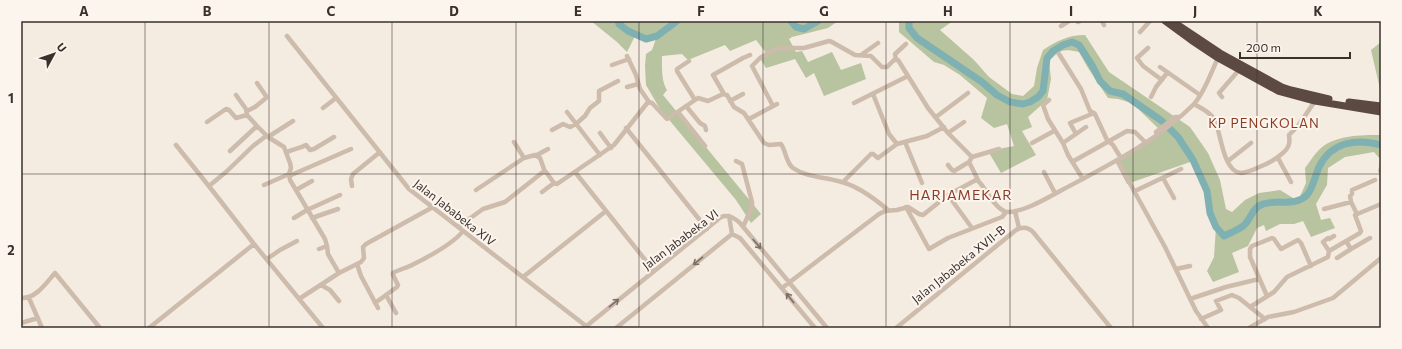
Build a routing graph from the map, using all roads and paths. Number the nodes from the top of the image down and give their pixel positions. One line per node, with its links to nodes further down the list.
1 (1069, 21): 5 (street)
2 (1150, 21): 6 (street)
3 (1165, 21): 14 (highway)
4 (1173, 21): 44 (highway)
5 (1061, 26)
6 (1140, 32)
7 (288, 36): 35 (street, Jalan Jababeka XIV)
8 (878, 43): 13 (street)
9 (906, 44): 15 (street)
10 (1148, 48): 22 (street)
11 (1059, 54): 50 (street)
12 (750, 55): 29 (street)
13 (861, 55): 15 (street); 52 (street)
14 (1218, 58): 19 (highway); 32 (street)
15 (896, 60): 21 (street)
16 (689, 61): 36 (street)
17 (612, 65): 25 (street)
18 (1160, 67): 20 (street)
19 (1239, 70): 34 (street); 39 (highway)
20 (1167, 72): 22 (street); 32 (street)
21 (908, 76): 31 (street); 51 (street)
22 (1162, 80): 33 (street)
23 (618, 81): 56 (street)
24 (258, 84): 49 (street)
25 (638, 84): 26 (street); 40 (street)
26 (627, 87)
27 (968, 93): 51 (street)
28 (236, 94): 49 (street)
29 (724, 94): 36 (street); 38 (street)
30 (743, 94): 38 (street)
31 (873, 94): 41 (street); 76 (street)
32 (1200, 95): 42 (street)
33 (1151, 97)
34 (1222, 97)
35 (336, 98): 45 (street); 85 (street, Jalan Jababeka XIV)
36 (695, 100): 43 (street)
37 (1049, 100): 63 (street)
38 (730, 101): 52 (street)
39 (1315, 101): 48 (highway); 90 (street)
40 (649, 102): 47 (street); 60 (street)
41 (854, 104)
42 (1194, 104): 74 (street); 93 (street)
43 (686, 106): 47 (street); 62 (street)
44 (1381, 106)
45 (323, 108)
46 (567, 112): 56 (street)
47 (677, 112): 78 (street)
48 (1381, 112)
49 (247, 113): 54 (street); 57 (street)
50 (1094, 113): 66 (street); 71 (street)
51 (936, 117): 58 (street)
52 (749, 119): 107 (street)
53 (293, 121): 67 (street)
54 (207, 122)
55 (964, 122): 65 (street)
56 (576, 124): 61 (street); 87 (street)
57 (257, 126): 67 (street); 83 (street)
58 (944, 127): 65 (street); 70 (street)
59 (1086, 127): 66 (street)
60 (626, 128): 79 (street); 141 (street)
61 (552, 130)
62 (706, 130)
63 (1054, 131): 72 (street); 73 (street)
64 (600, 133): 79 (street)
65 (948, 133): 88 (street)
66 (1076, 134): 73 (street)
67 (267, 136): 84 (street); 112 (street)
68 (334, 137): 84 (street)
69 (514, 142): 89 (street)
70 (905, 142): 76 (street); 109 (street)
71 (1109, 142): 74 (street); 91 (street); 95 (street)
72 (1032, 143)
73 (1063, 143): 95 (street)
74 (1146, 143): 91 (street)
75 (1251, 143): 93 (street)
76 (897, 144): 107 (street)
77 (176, 145): 112 (street)
78 (705, 146)
79 (611, 148): 87 (street)
80 (351, 149): 101 (street)
81 (548, 149): 86 (street)
82 (999, 150): 88 (street)
83 (230, 151)
84 (287, 152): 101 (street)
85 (380, 152): 113 (street); 124 (street, Jalan Jababeka XIV)
86 (537, 155): 89 (street); 98 (street)
87 (600, 155): 99 (street)
88 (972, 156): 94 (street)
89 (524, 158): 115 (street)
90 (1278, 158): 93 (street); 108 (street)
91 (1119, 159): 103 (street); 116 (street)
92 (736, 161): 138 (street)
93 (1228, 161)
94 (969, 162): 96 (street); 104 (street)
95 (1072, 162): 103 (street)
96 (948, 165)
97 (1181, 169): 102 (street)
98 (545, 172): 110 (street); 137 (street)
99 (575, 172): 110 (street); 130 (street)
100 (1044, 172): 118 (street)
101 (289, 175): 111 (street); 114 (street)
102 (1163, 178): 116 (street); 121 (street)
103 (1082, 179): 118 (street)
104 (978, 180): 120 (street); 132 (street)
105 (1375, 180): 122 (street)
106 (312, 181): 114 (street)
107 (844, 182): 129 (street)
108 (1291, 182)
109 (922, 183)
110 (554, 184): 117 (street)
111 (264, 185)
112 (209, 186): 148 (street)
113 (352, 186)
114 (296, 190): 128 (street)
115 (476, 190)
116 (1135, 191): 159 (street)
117 (542, 192)
118 (1055, 193): 131 (street)
119 (340, 195): 128 (street)
120 (948, 195): 125 (street); 139 (street)
121 (1174, 198)
122 (1351, 202): 127 (street); 133 (street)
123 (1381, 204): 133 (street)
124 (433, 207): 137 (street, Jalan Jababeka XIV); 156 (street)
125 (906, 207): 129 (street); 139 (street)
126 (338, 208): 136 (street)
127 (1324, 209)
128 (307, 210): 135 (street); 136 (street)
129 (888, 210): 164 (street)
130 (606, 211): 160 (street); 162 (street)
131 (1016, 211): 132 (street); 140 (street)
132 (1006, 212): 139 (street)
133 (1356, 214): 147 (street)
134 (729, 216): 138 (street, Jalan Jababeka VI); 141 (street, Jalan Jababeka VI); 143 (street)
135 (294, 218)
136 (312, 218): 149 (street)
137 (458, 227): 142 (street, Jalan Jababeka XIV)
138 (744, 227): 164 (street, Jalan Jababeka VI, one-way to 164)
139 (972, 228)
140 (1019, 228): 190 (street, Jalan Jababeka XVII-B); 191 (street, Jalan Jababeka XVII-B)
141 (707, 229): 160 (street, Jalan Jababeka VI)
142 (463, 231): 162 (street, Jalan Jababeka XIV); 167 (street)
143 (732, 234): 166 (street); 187 (street, one-way to 187)
144 (1334, 236): 152 (street)
145 (1370, 238): 151 (street)
146 (297, 241): 155 (street)
147 (1346, 241): 151 (street); 152 (street)
148 (254, 244): 155 (street); 185 (street)
149 (327, 246): 150 (street); 161 (street)
150 (319, 249)
151 (1351, 249): 153 (street)
152 (1329, 251): 158 (street)
153 (1337, 258)
154 (1381, 258): 180 (street)
155 (267, 259): 171 (street)
156 (357, 264): 161 (street); 174 (street)
157 (1190, 266): 159 (street)
158 (1312, 266): 163 (street); 168 (street)
159 (1176, 269): 172 (street)
160 (654, 271): 182 (street, Jalan Jababeka VI, one-way to 160)
161 (339, 273): 165 (street)
162 (523, 277): 182 (street, Jalan Jababeka XIV)
163 (1259, 279): 168 (street); 172 (street)
164 (789, 282): 166 (street); 189 (street, Jalan Jababeka VI)
165 (320, 285): 171 (street); 173 (street)
166 (782, 288): 188 (street, one-way to 166)
167 (386, 295): 174 (street); 177 (street)
168 (1267, 296): 175 (street)
169 (21, 298): 170 (street)
170 (29, 298): 178 (street); 184 (street)
171 (300, 299): 186 (street)
172 (1190, 299): 179 (street)
173 (339, 301)
174 (375, 303): 176 (street)
175 (1250, 307): 179 (street); 180 (street)
176 (378, 308)
177 (396, 313)
178 (38, 318): 181 (street); 183 (street)
179 (1201, 319): 192 (street)
180 (1265, 319): 193 (street)
181 (21, 323)
182 (585, 327)
183 (42, 328)
184 (100, 328)
185 (149, 328)
186 (323, 328)
187 (616, 328)
188 (815, 328)
189 (827, 328)
190 (896, 328)
191 (1111, 328)
192 (1208, 328)
193 (1249, 328)

